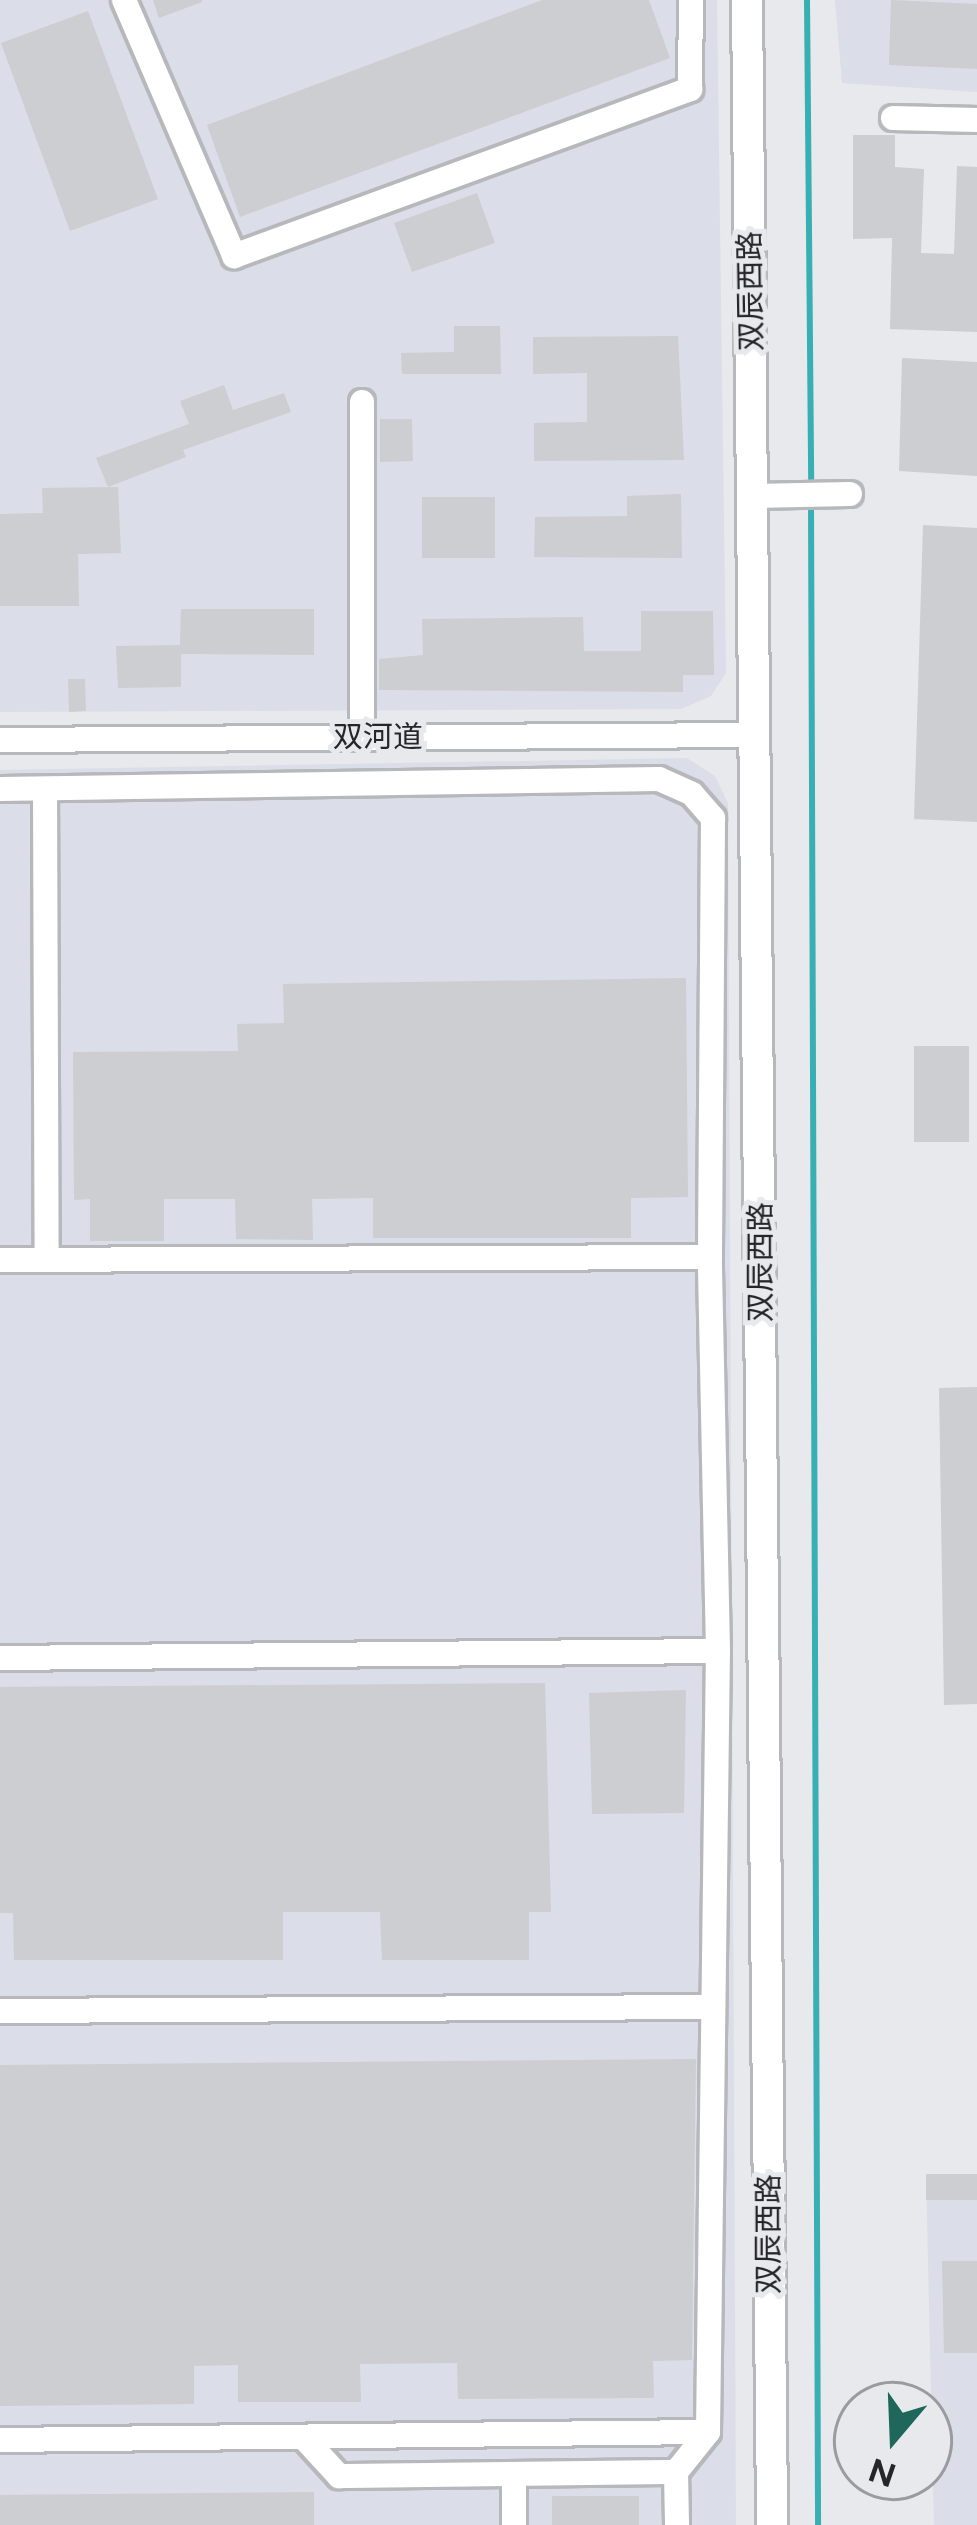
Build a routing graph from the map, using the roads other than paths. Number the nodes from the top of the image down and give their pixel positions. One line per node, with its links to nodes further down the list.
1 (124, 0): 2 (street)
2 (691, 0)
3 (747, 0): 8 (main road, 双辰西路)
4 (893, 118): 5 (street)
5 (977, 120)
6 (362, 402): 10 (street)
7 (850, 494): 8 (street)
8 (754, 496): 9 (main road, 双辰西路)
9 (757, 735): 10 (street, 双河道); 28 (main road, 双辰西路)
10 (362, 738): 11 (street, 双河道)
11 (0, 740)
12 (0, 789): 13 (street)
13 (45, 789): 14 (street); 16 (street)
14 (710, 1257): 16 (street); 17 (street)
15 (0, 1260): 16 (street)
16 (47, 1260)
17 (718, 1651): 18 (street); 19 (street)
18 (0, 1658)
19 (713, 2007): 20 (street); 21 (street)
20 (0, 2011)
21 (708, 2432): 22 (street); 24 (street)
22 (304, 2438): 23 (street); 25 (street)
23 (0, 2440)
24 (676, 2472): 25 (street); 27 (street)
25 (514, 2475): 26 (street)
26 (514, 2525)
27 (677, 2525)
28 (772, 2525)

